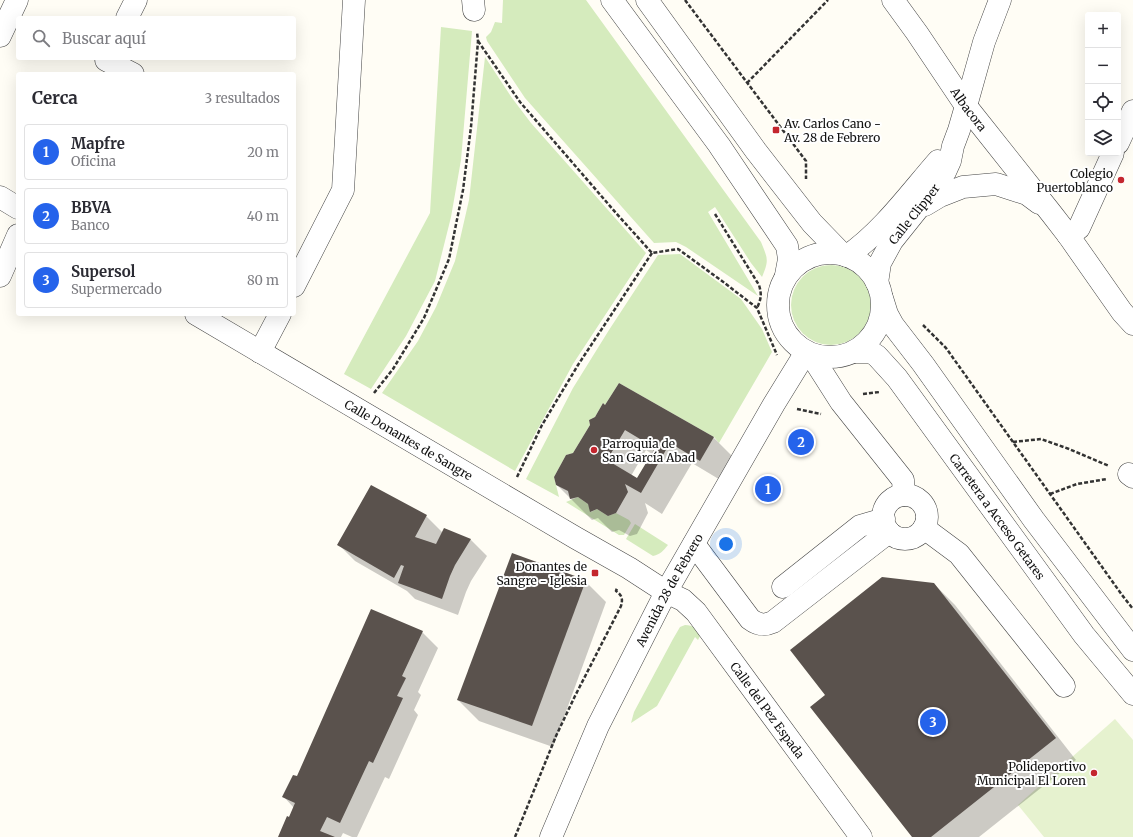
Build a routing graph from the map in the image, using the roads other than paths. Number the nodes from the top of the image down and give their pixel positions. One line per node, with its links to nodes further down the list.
1 (17, 0): 9 (street)
2 (136, 0): 8 (street)
3 (354, 0): 26 (street)
4 (612, 0): 25 (street)
5 (647, 0): 23 (street)
6 (893, 0): 12 (street, Albacora)
7 (1000, 0): 12 (street, Calle Clipper)
8 (128, 16)
9 (0, 36)
10 (104, 64): 11 (street)
11 (127, 72)
12 (966, 106): 15 (street, Calle Clipper); 20 (street, Albacora)
13 (1133, 111): 14 (street)
14 (1121, 137)
15 (953, 146): 19 (street, Calle Clipper); 23 (street, Calle Clipper)
16 (1112, 156): 21 (street)
17 (0, 197): 18 (street)
18 (16, 207)
19 (914, 213): 20 (street, Albacora); 27 (street, Calle Clipper)
20 (1052, 214): 21 (street, Albacora)
21 (1068, 236): 30 (street, Albacora)
22 (16, 240): 24 (street)
23 (844, 255): 25 (street); 27 (street)
24 (0, 276)
25 (786, 276): 33 (street)
26 (296, 282)
27 (880, 290): 32 (street); 41 (street)
28 (199, 316): 31 (street, Calle Donantes de Sangre)
29 (279, 316): 31 (street)
30 (1133, 324)
31 (260, 352): 38 (street, Calle Donantes de Sangre)
32 (854, 352): 33 (street); 43 (street, Carretera a Acceso Getares)
33 (808, 353): 34 (street); 37 (street, Avenida 28 de Febrero)
34 (904, 495): 35 (street); 36 (street)
35 (886, 525): 36 (street); 37 (street); 39 (street)
36 (924, 528): 42 (street)
37 (694, 544): 40 (street, Avenida 28 de Febrero)
38 (622, 564): 40 (street, Calle del Pez Espada)
39 (783, 587)
40 (666, 592): 44 (street, Avenida 28 de Febrero); 45 (street, Calle del Pez Espada)
41 (1133, 650)
42 (1064, 686)
43 (1133, 694)
44 (551, 837)
45 (861, 837)

